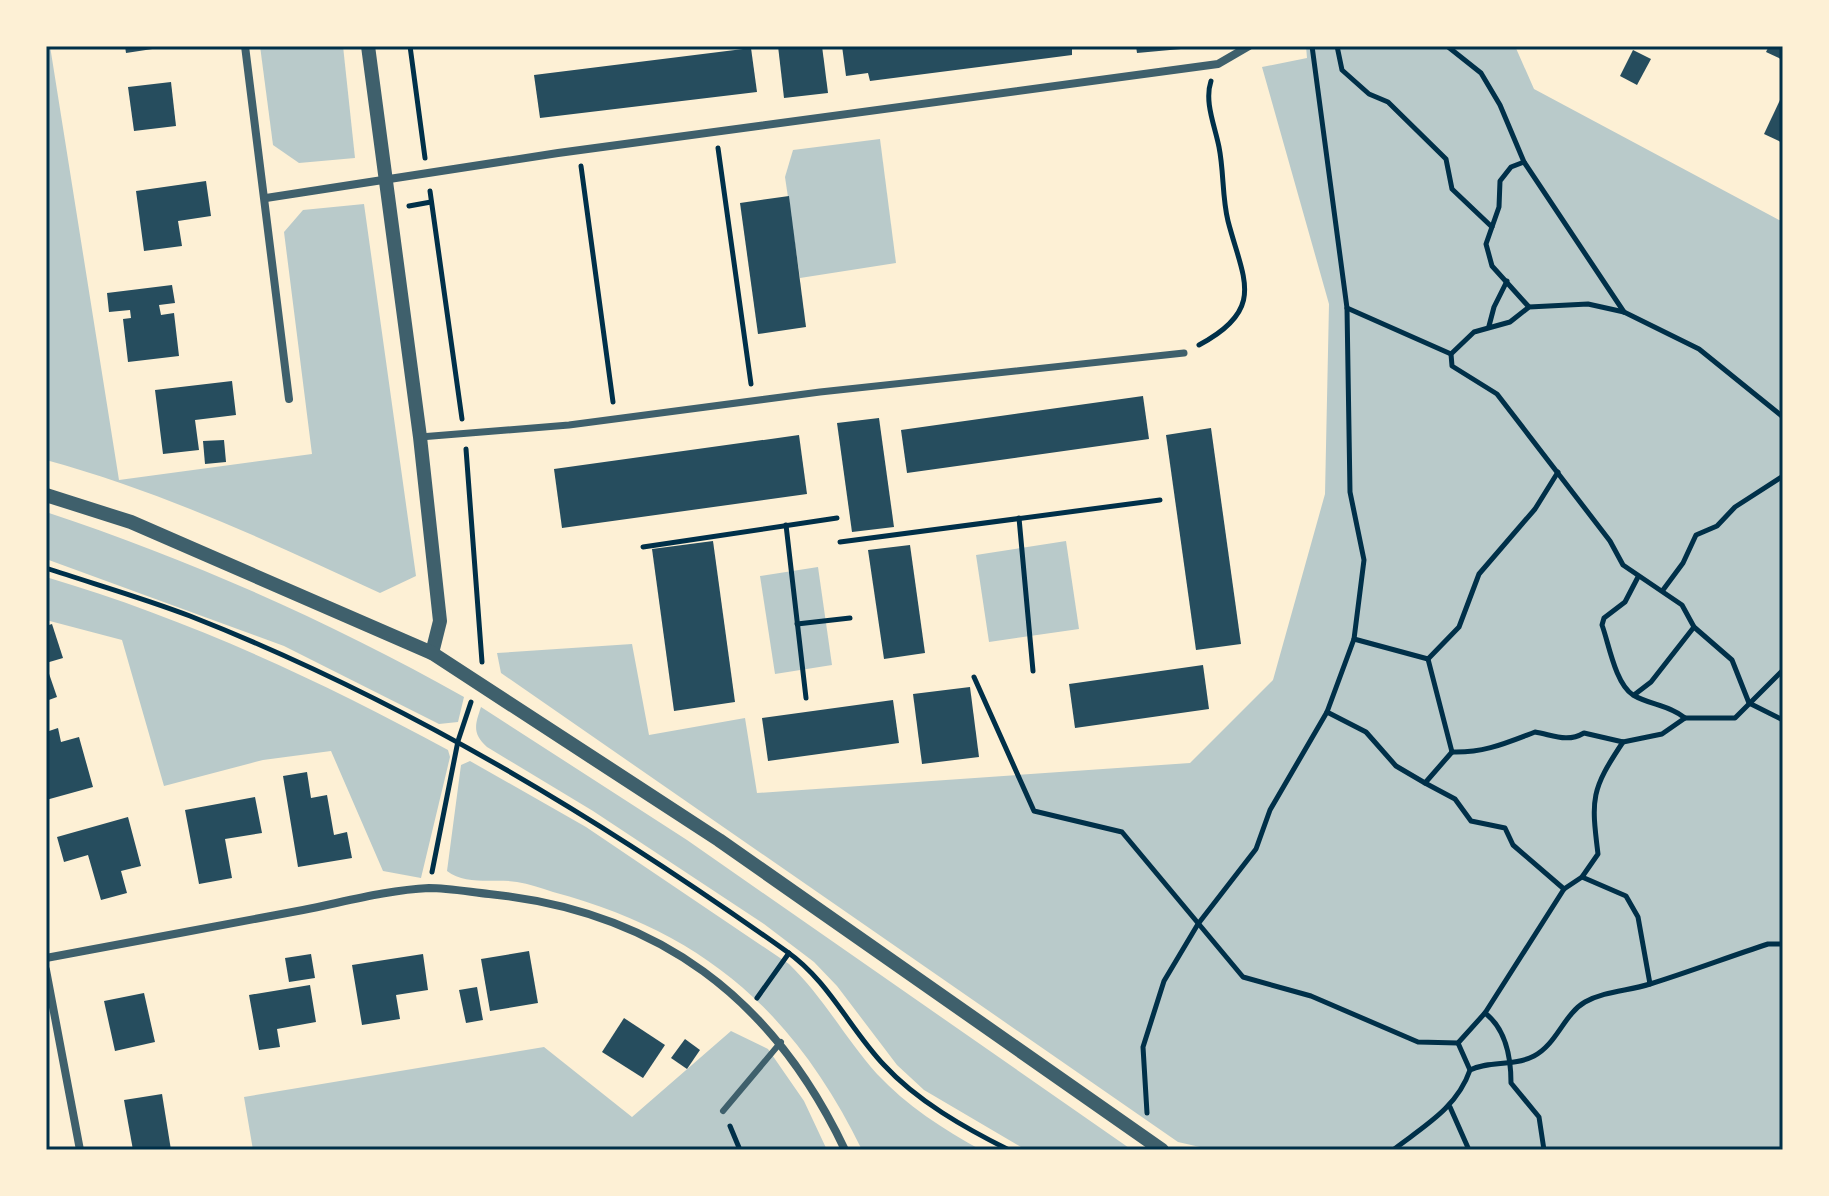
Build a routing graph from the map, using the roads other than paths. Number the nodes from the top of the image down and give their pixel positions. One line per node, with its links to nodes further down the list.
1 (245, 46): 5 (street)
2 (368, 46): 4 (street)
3 (1249, 46): 4 (street)
4 (386, 178): 5 (street); 8 (street)
5 (266, 198): 7 (street)
6 (1184, 353): 8 (street)
7 (289, 399)
8 (420, 437): 10 (street)
9 (46, 495): 10 (street)
10 (432, 653): 17 (street)
11 (46, 958): 13 (street)
12 (46, 970): 15 (street)
13 (781, 1042): 14 (lane); 16 (street)
14 (723, 1111)
15 (80, 1150)
16 (845, 1150)
17 (1162, 1150)

